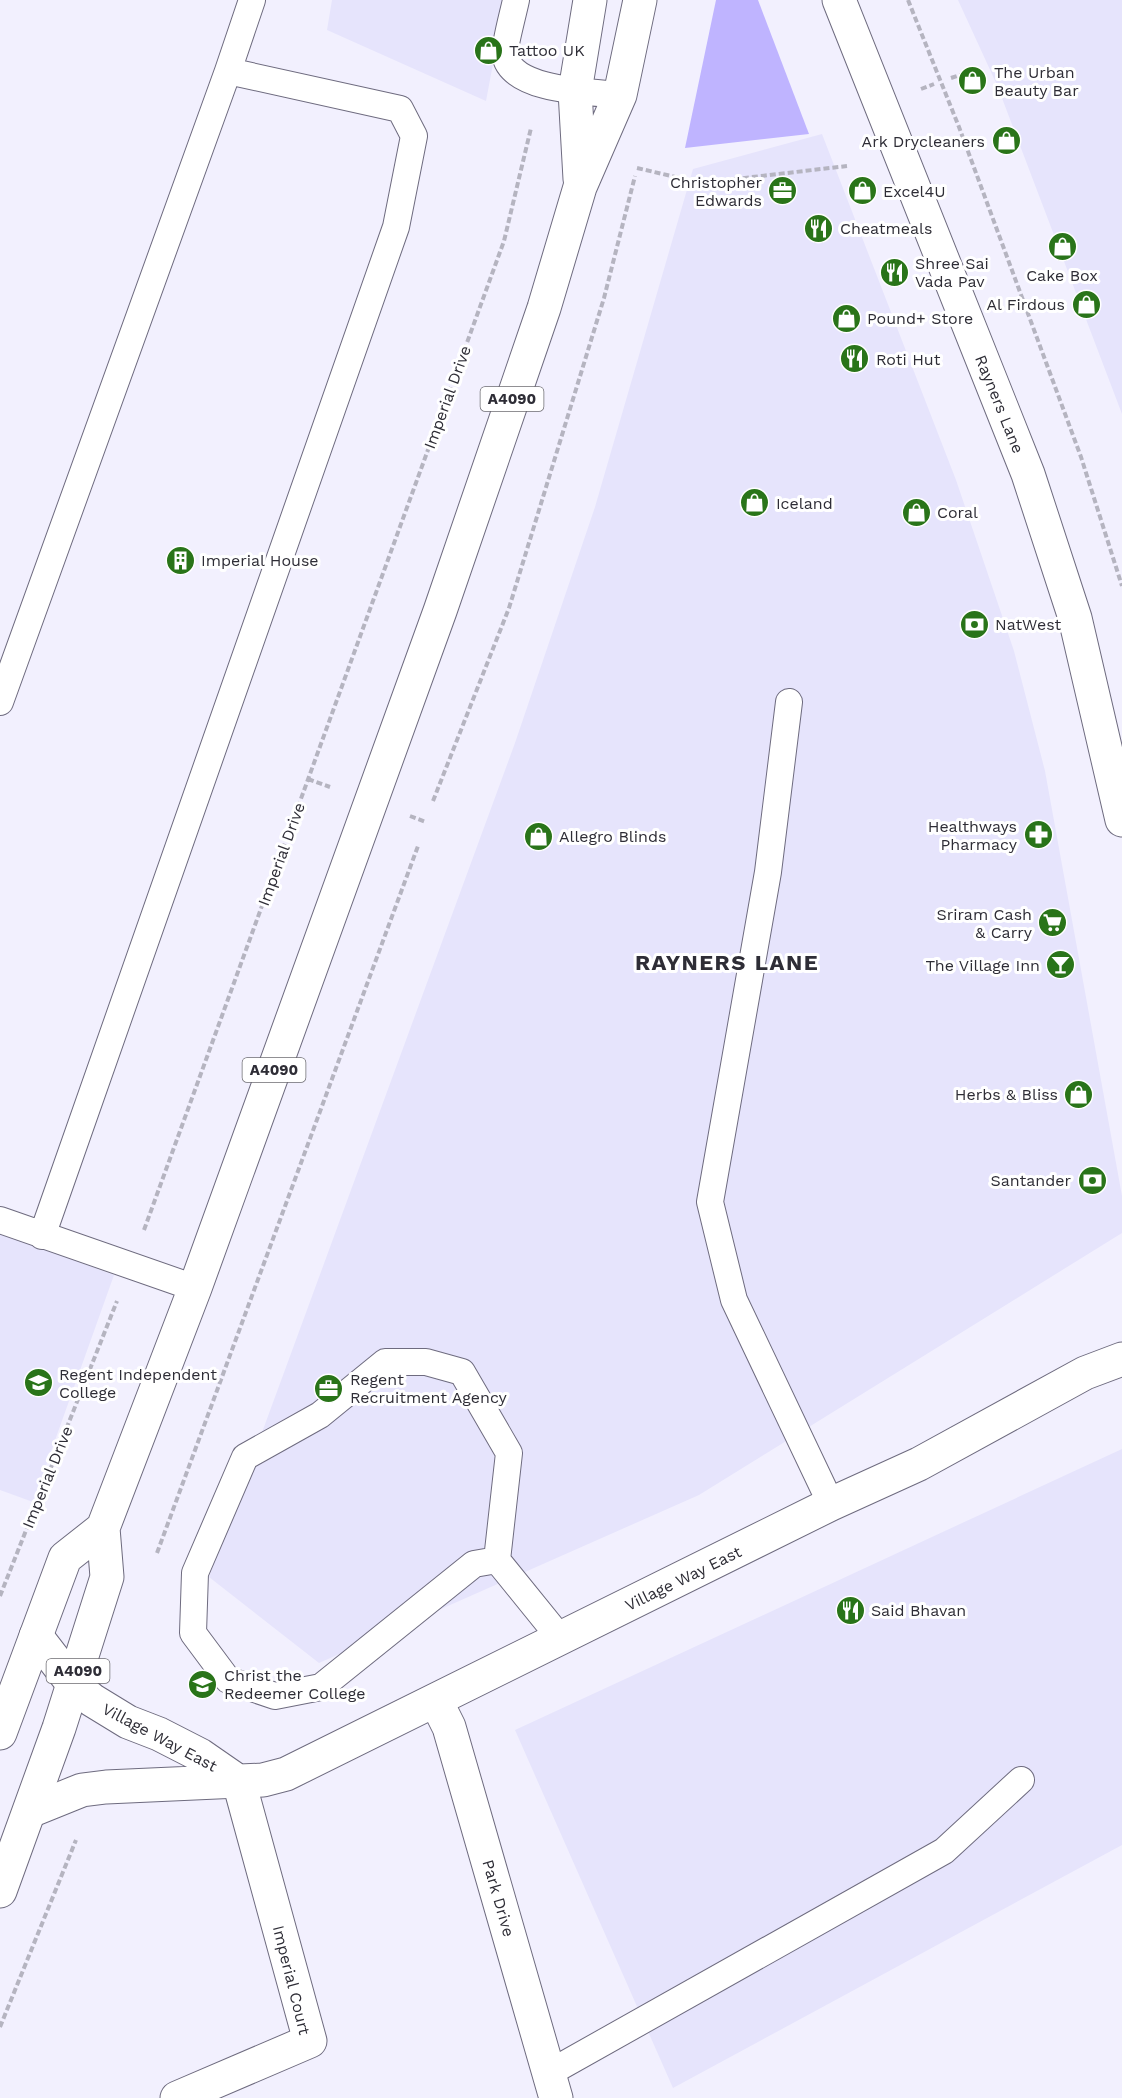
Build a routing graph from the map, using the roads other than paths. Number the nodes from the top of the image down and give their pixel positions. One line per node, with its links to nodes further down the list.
1 (252, 0): 6 (lane)
2 (516, 0): 7 (lane)
3 (590, 0): 7 (street, A4090)
4 (640, 0): 8 (street, A4090)
5 (839, 0): 12 (street, Rayners Lane)
6 (228, 71): 10 (lane); 14 (lane)
7 (575, 90): 8 (lane); 9 (street, A4090)
8 (620, 95): 9 (street, A4090)
9 (580, 186): 15 (street, A4090)
10 (0, 702)
11 (789, 702): 17 (lane)
12 (1122, 820)
13 (0, 1220): 14 (lane)
14 (42, 1236): 15 (lane)
15 (195, 1288): 18 (street, A4090)
16 (1122, 1359): 17 (street, Village Way East)
17 (831, 1504): 21 (street, Village Way East)
18 (103, 1528): 20 (street, A4090); 22 (street, A4090)
19 (497, 1560): 19 (lane); 21 (lane)
20 (36, 1636): 22 (street, Village Way East); 24 (street, A4090)
21 (561, 1639): 23 (street, Village Way East)
22 (74, 1684): 26 (street, Village Way East); 27 (street, A4090)
23 (436, 1701): 26 (street, Village Way East); 29 (street, Park Drive)
24 (0, 1733)
25 (1021, 1780): 29 (lane)
26 (239, 1782): 27 (street, Village Way East); 30 (street, Imperial Court)
27 (30, 1810): 28 (street, A4090)
28 (0, 1891)
29 (553, 2085)
30 (177, 2098)

